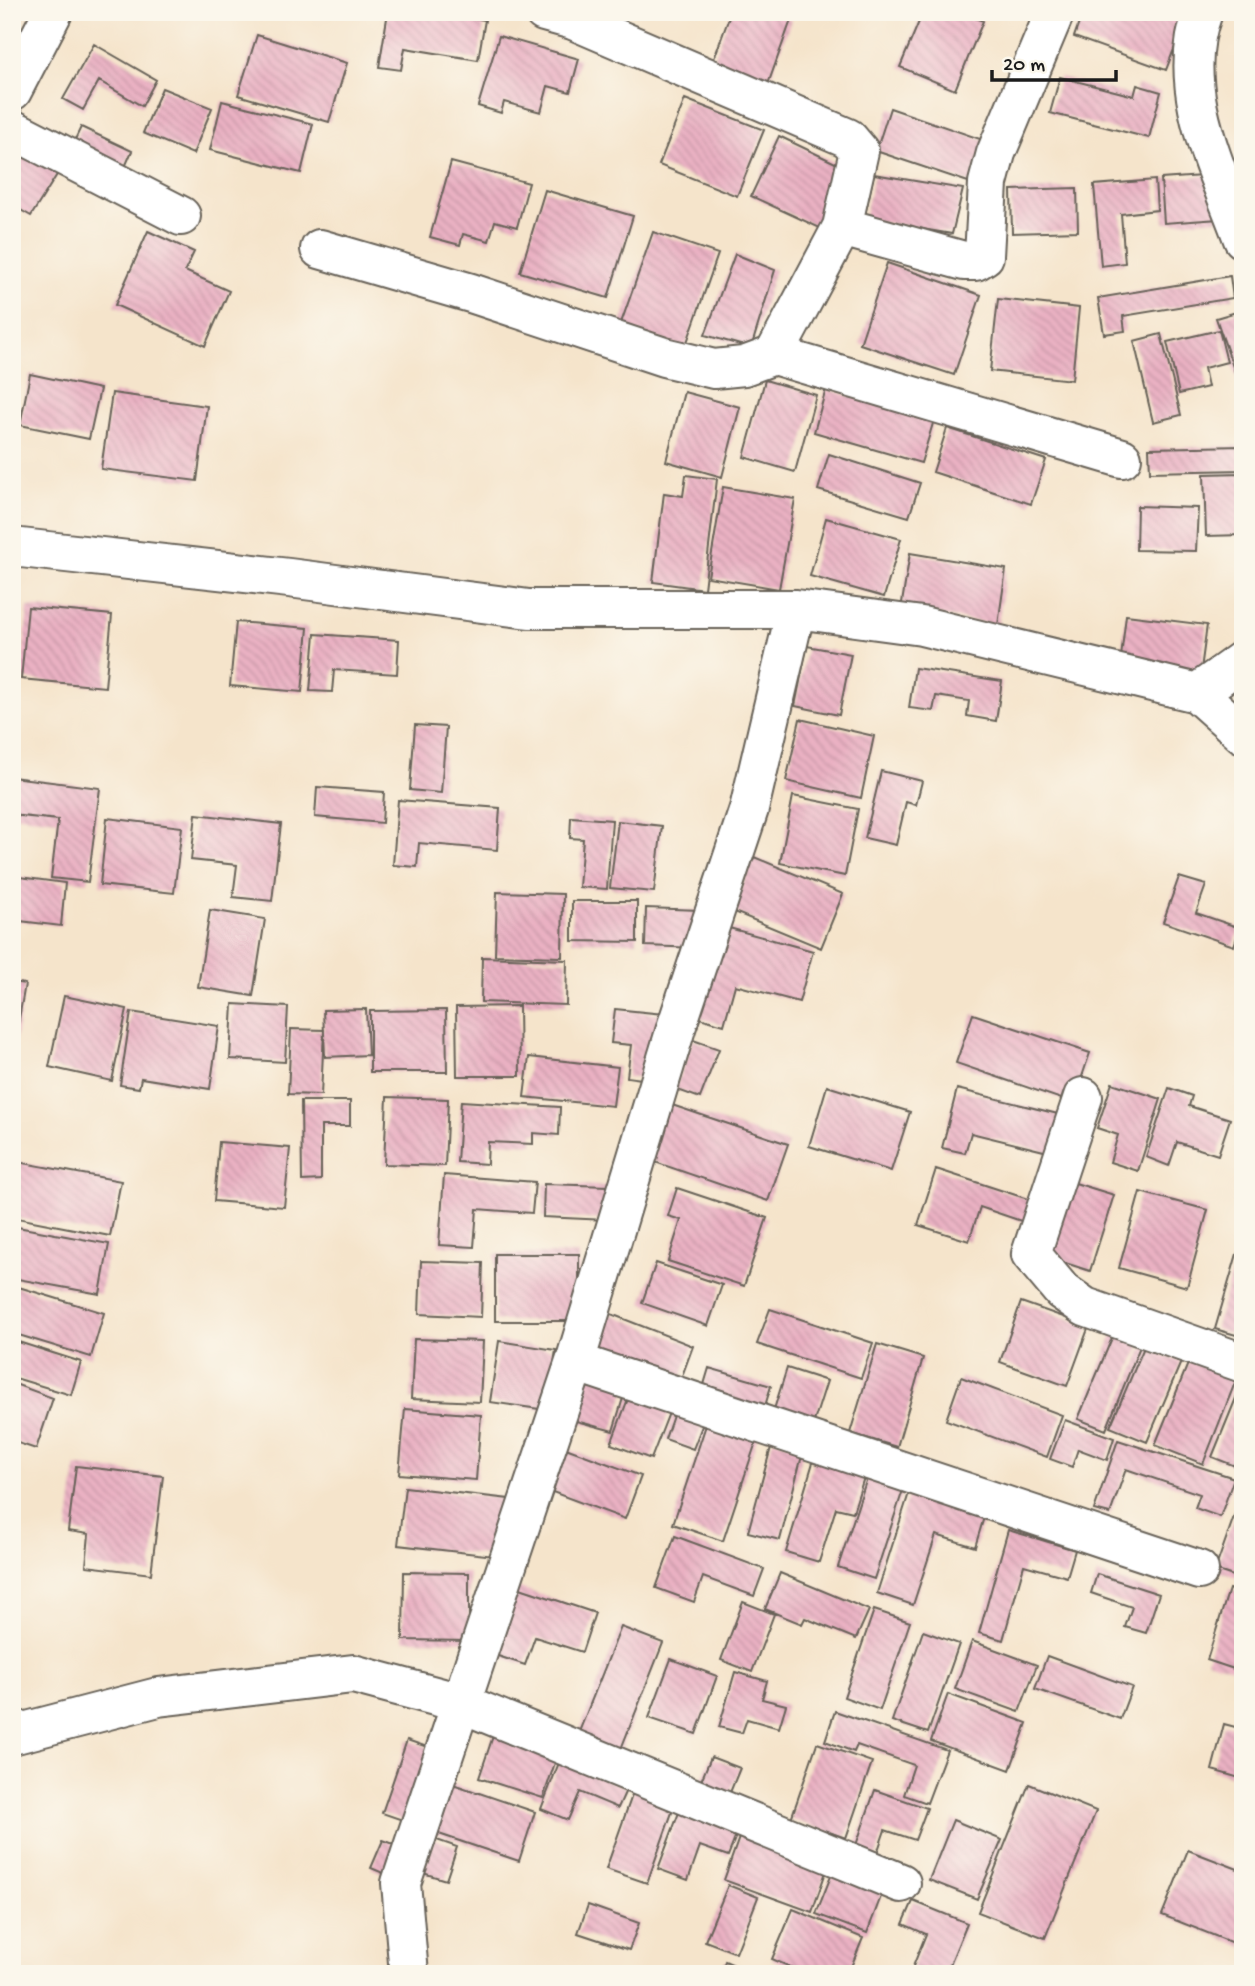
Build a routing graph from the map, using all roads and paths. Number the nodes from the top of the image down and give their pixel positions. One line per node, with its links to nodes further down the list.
1 (53, 12): 5 (street)
2 (544, 12): 8 (street)
3 (1055, 12): 8 (street)
4 (1203, 12): 9 (street)
5 (12, 91)
6 (12, 129): 7 (street)
7 (181, 216)
8 (842, 227): 11 (street)
9 (1243, 239)
10 (320, 249): 11 (street)
11 (774, 355): 12 (street)
12 (1122, 458)
13 (12, 547): 14 (street)
14 (796, 609): 16 (street); 19 (street)
15 (1243, 660): 16 (street)
16 (1197, 693): 17 (street)
17 (1243, 734)
18 (1083, 1097): 20 (street)
19 (575, 1362): 21 (street); 22 (street)
20 (1243, 1363)
21 (1199, 1570)
22 (461, 1703): 23 (street); 24 (street); 25 (street)
23 (12, 1735)
24 (901, 1882)
25 (409, 1974)

